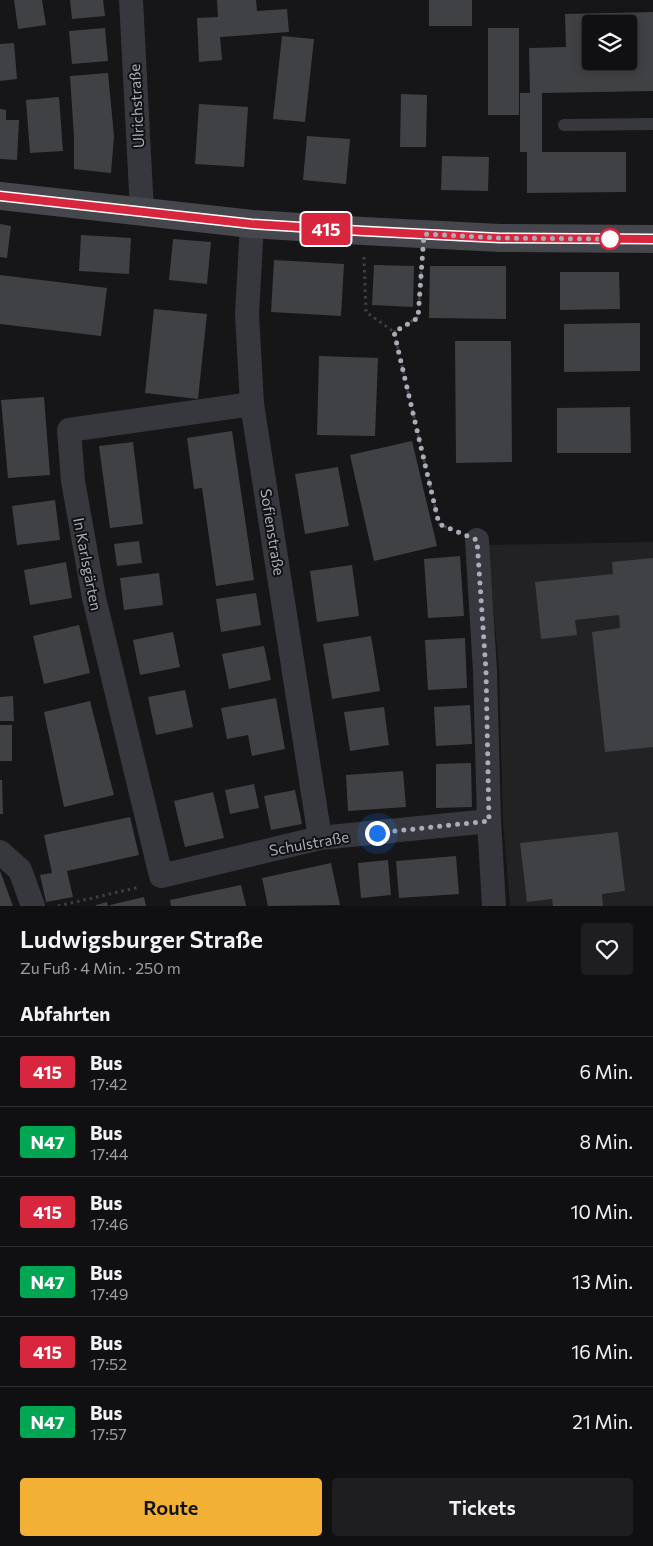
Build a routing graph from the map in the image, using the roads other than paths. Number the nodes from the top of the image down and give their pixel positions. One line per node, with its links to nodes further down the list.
1 (131, 0): 5 (street, Ulrichstraße)
2 (653, 124): 3 (lane)
3 (564, 125)
4 (0, 196): 5 (main road)
5 (142, 211): 6 (main road)
6 (252, 224): 7 (main road); 8 (street, Sofienstraße)
7 (653, 239)
8 (252, 404): 11 (street, Sofienstraße); 13 (street, In Karlsgärten)
9 (477, 540): 10 (street)
10 (489, 821): 11 (street, Schulstraße); 15 (street)
11 (320, 838): 13 (street, Schulstraße)
12 (0, 852): 14 (street)
13 (161, 876)
14 (33, 906)
15 (494, 906)

